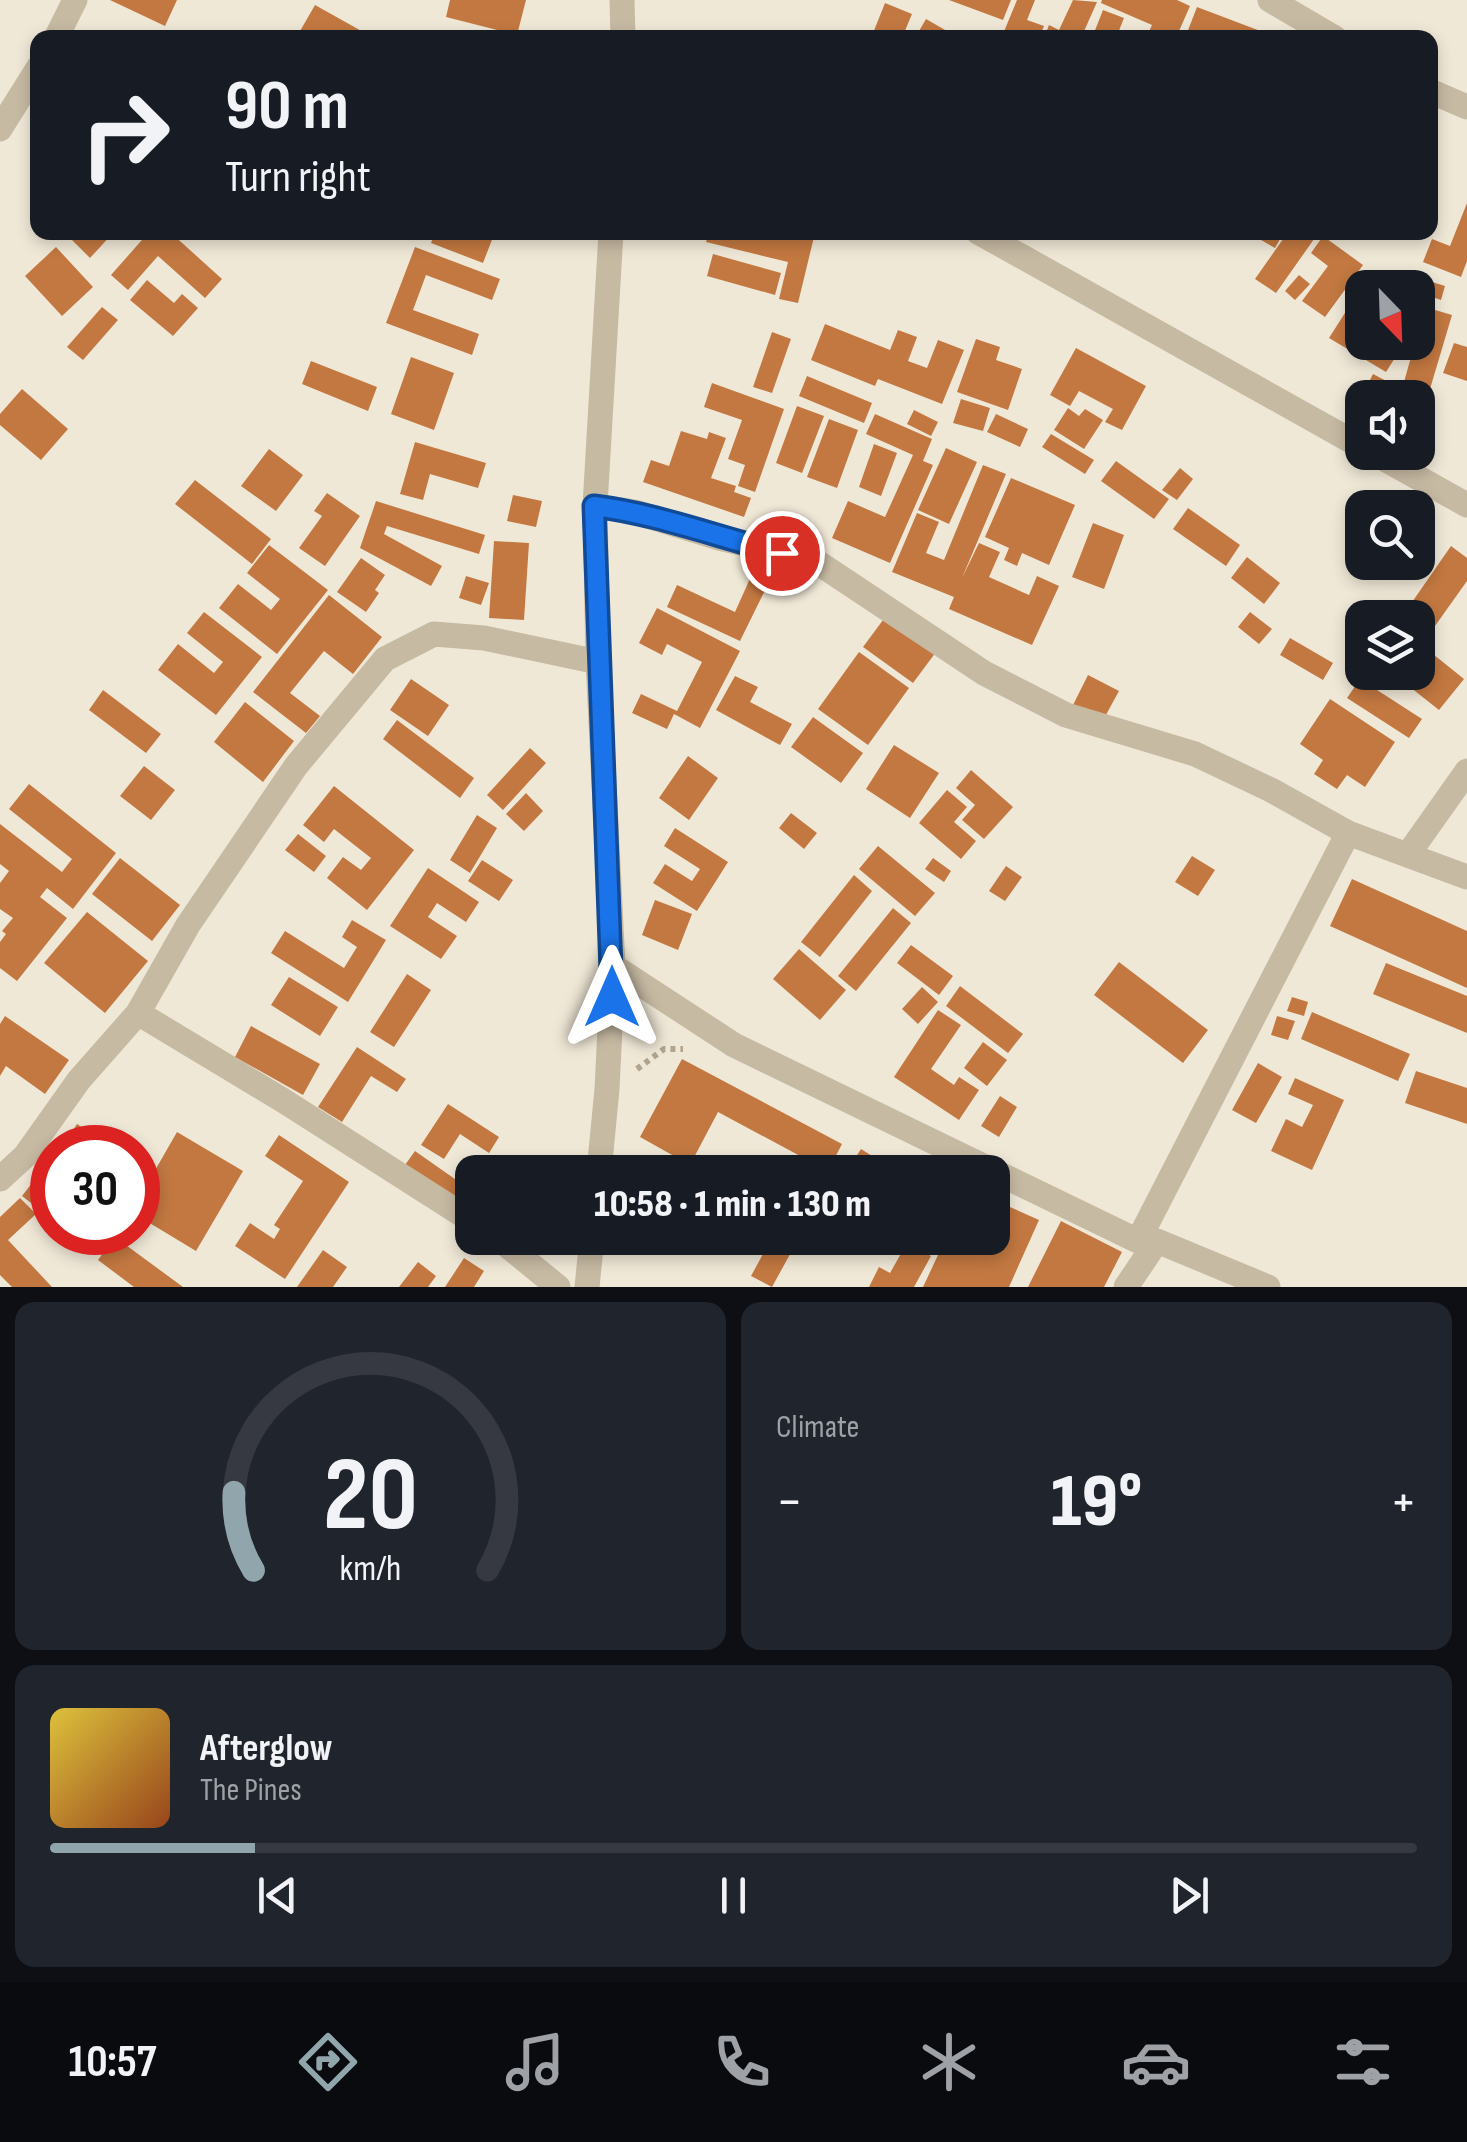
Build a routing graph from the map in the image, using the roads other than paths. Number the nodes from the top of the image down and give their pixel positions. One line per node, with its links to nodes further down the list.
1 (75, 0): 4 (street)
2 (622, 0): 5 (street)
3 (1270, 0): 6 (street)
4 (60, 30)
5 (626, 30)
6 (1322, 30)
7 (30, 81): 10 (street)
8 (1438, 94): 9 (street)
9 (1467, 107)
10 (0, 130)
11 (611, 240): 16 (street)
12 (992, 240): 13 (street)
13 (1345, 437)
14 (1404, 470): 15 (street)
15 (1467, 505)
16 (594, 506): 17 (street); 19 (street)
17 (598, 662): 22 (street); 23 (street)
18 (1467, 770): 20 (street)
19 (1348, 833): 20 (street); 27 (street)
20 (1409, 853): 21 (street)
21 (1467, 877)
22 (613, 966): 24 (street); 27 (street)
23 (138, 1013): 25 (street); 26 (street)
24 (601, 1155)
25 (0, 1179)
26 (455, 1211)
27 (1148, 1241): 32 (street); 33 (street)
28 (519, 1255): 30 (street)
29 (590, 1255): 31 (street)
30 (558, 1287)
31 (587, 1287)
32 (1126, 1287)
33 (1268, 1287)

